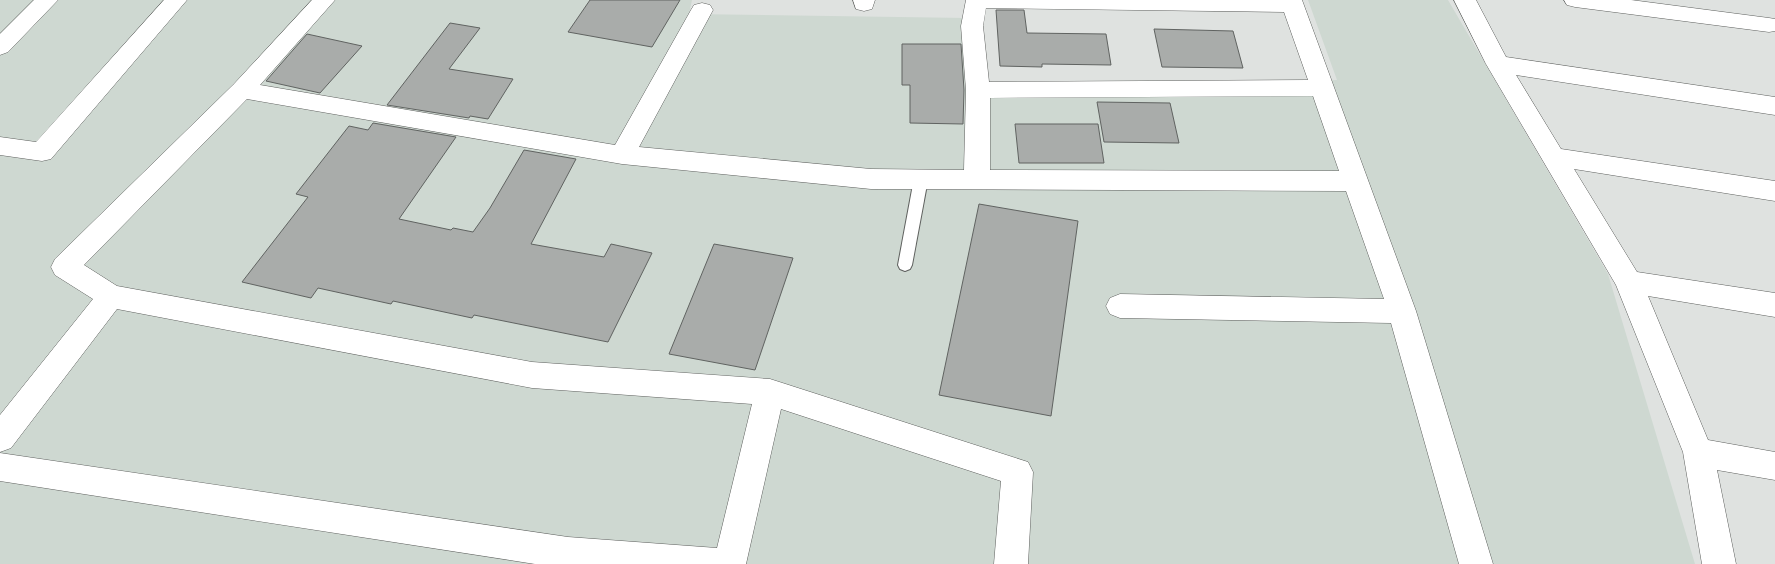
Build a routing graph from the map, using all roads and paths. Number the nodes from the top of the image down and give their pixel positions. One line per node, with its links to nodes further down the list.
1 (47, 0): 10 (street)
2 (176, 0): 16 (street)
3 (324, 0): 13 (street)
4 (977, 0): 7 (street); 14 (street)
5 (1465, 0): 11 (street)
6 (1575, 0): 9 (street)
7 (1292, 3): 12 (street)
8 (702, 10): 17 (street)
9 (1769, 25)
10 (0, 47)
11 (1498, 64): 15 (street); 18 (street)
12 (1321, 88): 14 (street); 21 (street)
13 (242, 90): 17 (street); 25 (street)
14 (978, 90): 19 (street)
15 (1775, 106)
16 (0, 146)
17 (622, 155): 20 (street)
18 (1555, 157): 22 (street); 24 (street)
19 (977, 178): 20 (street); 21 (street)
20 (921, 179): 23 (lane)
21 (1357, 181): 28 (street)
22 (1775, 191)
23 (905, 266)
24 (1628, 282): 26 (street); 31 (street)
25 (111, 296): 29 (street); 30 (street)
26 (1775, 305)
27 (1120, 306): 28 (street)
28 (1402, 310): 37 (street)
29 (770, 392): 35 (street); 36 (street)
30 (0, 438)
31 (1698, 452): 32 (street); 38 (street)
32 (1775, 466)
33 (0, 467): 34 (street)
34 (718, 564)
35 (729, 564)
36 (1011, 564)
37 (1476, 564)
38 (1719, 564)

